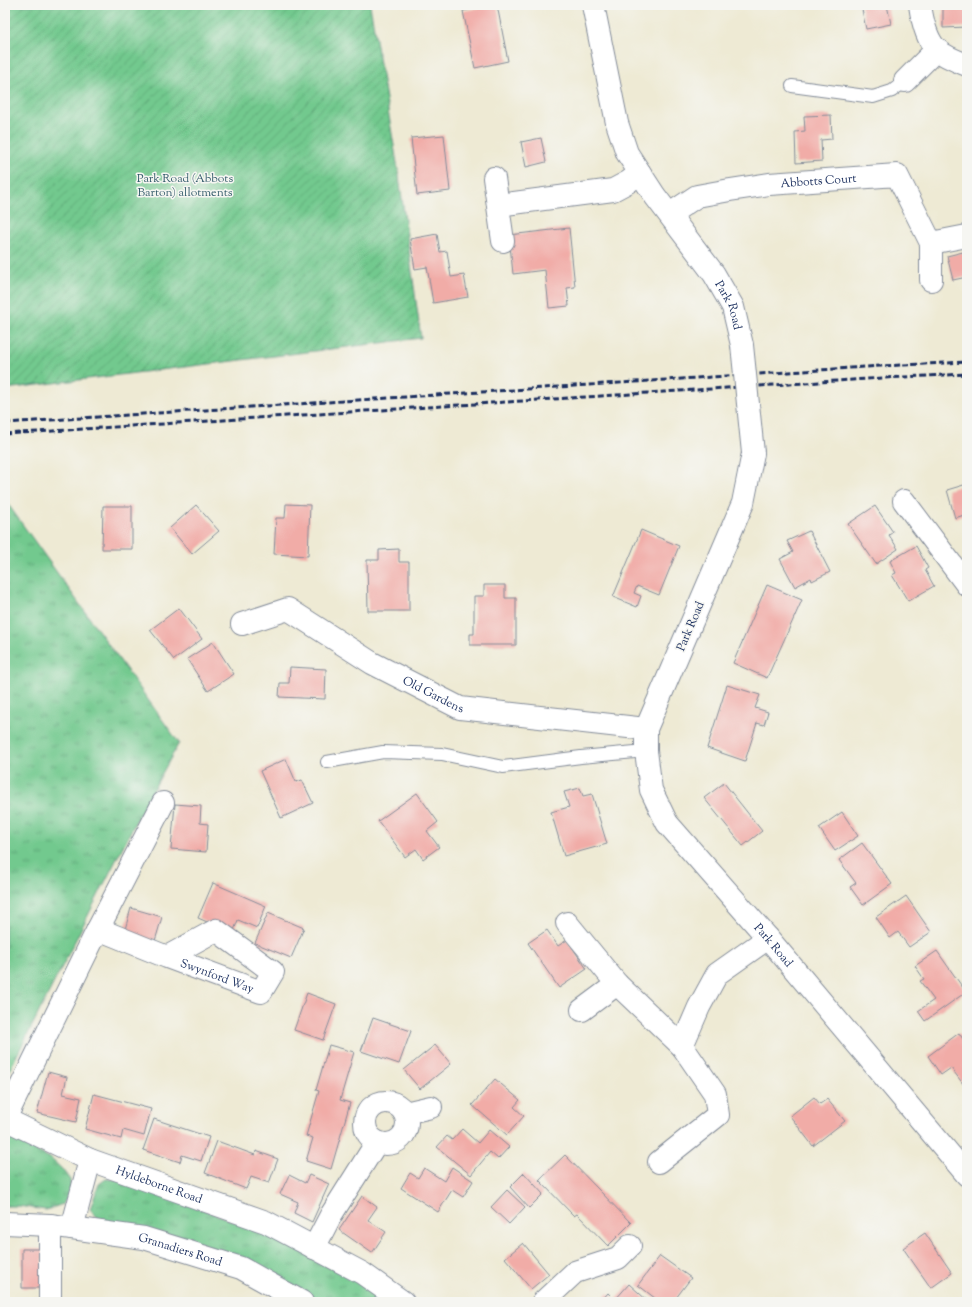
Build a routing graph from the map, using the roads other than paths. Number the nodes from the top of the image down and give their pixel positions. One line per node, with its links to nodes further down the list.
1 (592, 5): 7 (street, Park Road)
2 (920, 5): 3 (street)
3 (936, 49): 4 (street); 5 (street)
4 (967, 65)
5 (905, 81): 6 (lane)
6 (792, 86)
7 (640, 173): 9 (street); 10 (street, Park Road)
8 (494, 178): 9 (street)
9 (498, 205): 12 (street)
10 (670, 214): 13 (street, Abbotts Court); 18 (street, Park Road, bridge)
11 (967, 236): 13 (street)
12 (503, 240)
13 (931, 244): 14 (street, Abbotts Court)
14 (931, 280)
15 (904, 501): 16 (street)
16 (967, 585)
17 (242, 624): 18 (street, Old Gardens)
18 (646, 729): 19 (street, Park Road)
19 (646, 752): 20 (lane); 24 (street, Park Road)
20 (327, 762)
21 (163, 803): 23 (street)
22 (567, 923): 26 (street)
23 (98, 929): 25 (street, Swynford Way); 31 (street)
24 (768, 938): 28 (street); 35 (street, Park Road)
25 (167, 957)
26 (616, 984): 27 (street); 28 (street)
27 (582, 1010)
28 (682, 1046): 34 (street)
29 (431, 1107): 30 (street)
30 (405, 1113): 32 (street); 32 (street)
31 (5, 1119): 33 (street, Hyldeborne Road)
32 (377, 1142): 40 (street)
33 (90, 1160): 38 (street); 40 (street, Hyldeborne Road)
34 (659, 1162)
35 (967, 1175)
36 (5, 1222): 37 (street, Granadiers Road)
37 (50, 1225): 38 (street, Granadiers Road); 41 (street)
38 (72, 1228): 42 (street, Granadiers Road)
39 (630, 1246): 44 (street)
40 (314, 1248): 43 (street, Hyldeborne Road)
41 (50, 1302)
42 (302, 1302)
43 (403, 1302)
44 (543, 1302)

